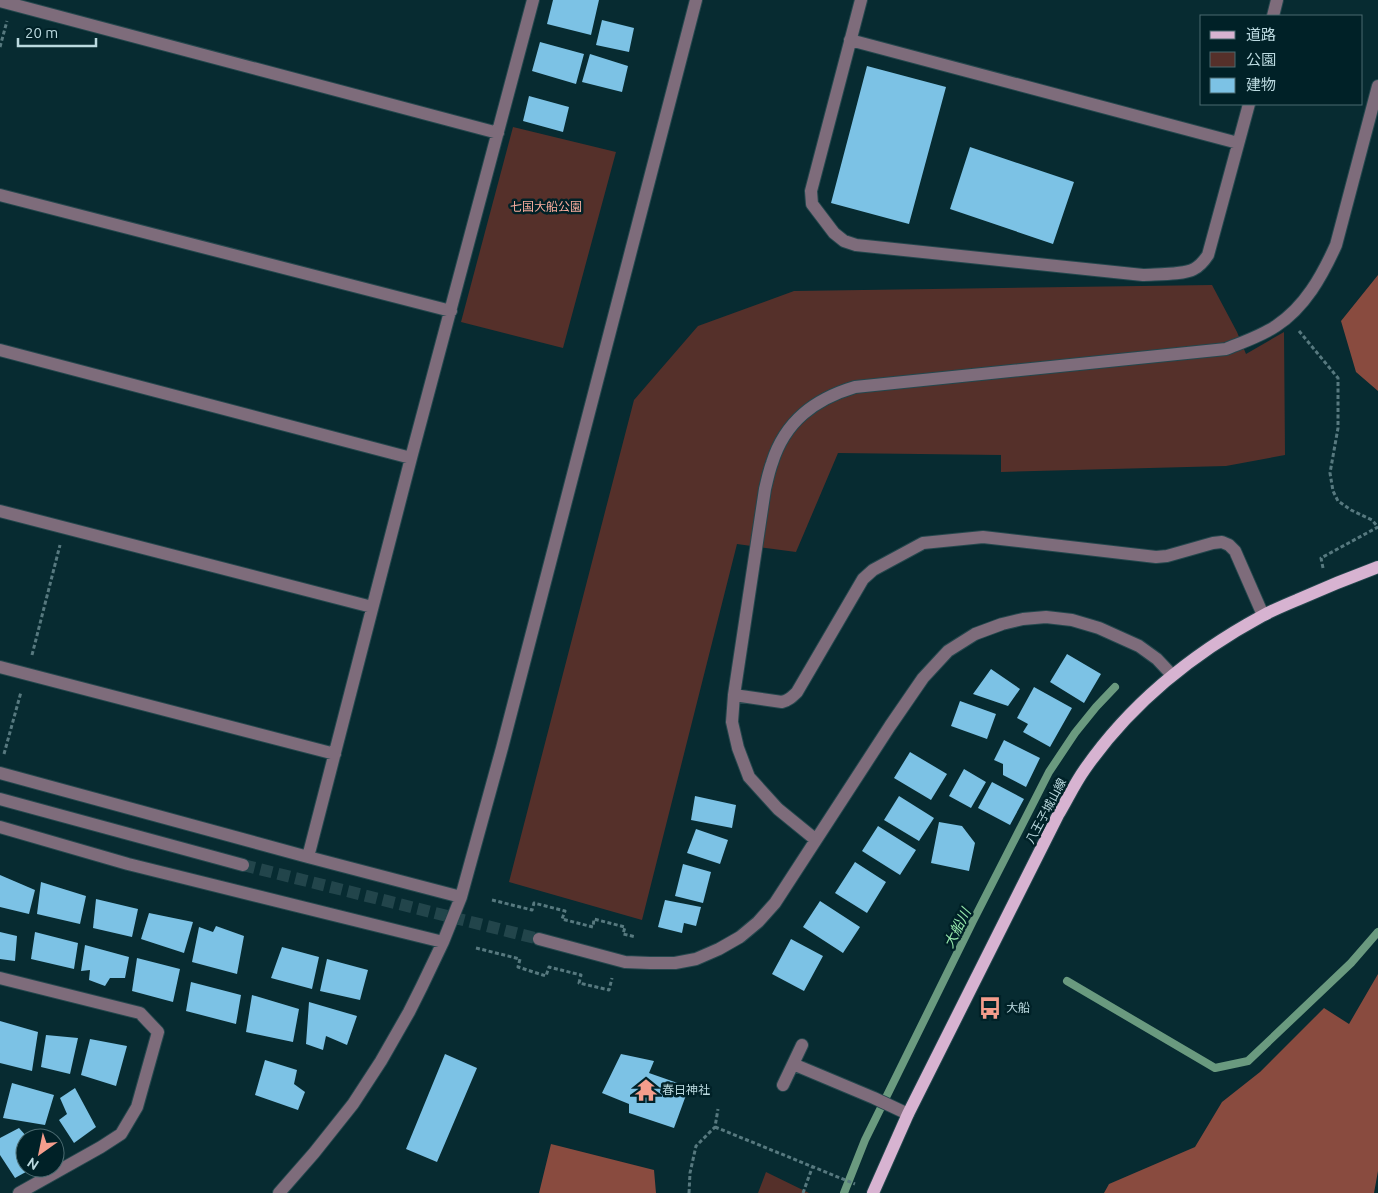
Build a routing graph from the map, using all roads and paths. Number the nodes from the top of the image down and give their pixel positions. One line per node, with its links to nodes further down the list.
1 (533, 0): 11 (street)
2 (696, 0): 36 (street)
3 (860, 0): 7 (street)
4 (1277, 0): 6 (street)
5 (8, 2): 8 (path); 11 (street)
6 (1273, 15)
7 (850, 40): 12 (street); 12 (street)
8 (0, 47)
9 (1378, 86): 15 (street)
10 (1249, 105): 12 (street)
11 (498, 133): 14 (street)
12 (1238, 143)
13 (0, 195): 14 (street)
14 (451, 311): 17 (street)
15 (1288, 317): 21 (path); 27 (street)
16 (0, 350): 17 (street)
17 (412, 458): 22 (street)
18 (0, 510): 19 (street)
19 (65, 528): 22 (street); 25 (path)
20 (1378, 567): 23 (main road, 八王子城山線)
21 (1323, 568)
22 (372, 607): 29 (street)
23 (1263, 615): 26 (main road, 八王子城山線); 27 (street)
24 (0, 668): 25 (street)
25 (26, 674): 28 (path); 29 (street)
26 (1172, 675): 33 (street); 48 (main road, 八王子城山線)
27 (734, 695): 33 (street)
28 (4, 754)
29 (335, 754): 34 (street)
30 (0, 773): 34 (street)
31 (0, 799): 35 (street)
32 (0, 828): 40 (street)
33 (816, 840): 39 (street)
34 (308, 858): 36 (street)
35 (243, 865)
36 (461, 896): 40 (street)
37 (492, 900): 38 (path)
38 (636, 937)
39 (539, 939)
40 (442, 942): 53 (street)
41 (476, 948): 42 (path)
42 (612, 975)
43 (0, 978): 52 (street)
44 (802, 1045): 45 (street)
45 (793, 1064): 46 (street); 48 (street)
46 (783, 1085)
47 (718, 1110): 49 (path)
48 (908, 1114): 56 (main road, 八王子城山線)
49 (715, 1127): 50 (path); 54 (path)
50 (812, 1168): 51 (path); 55 (path)
51 (856, 1185)
52 (19, 1193)
53 (279, 1193)
54 (689, 1193)
55 (803, 1193)
56 (873, 1193)

